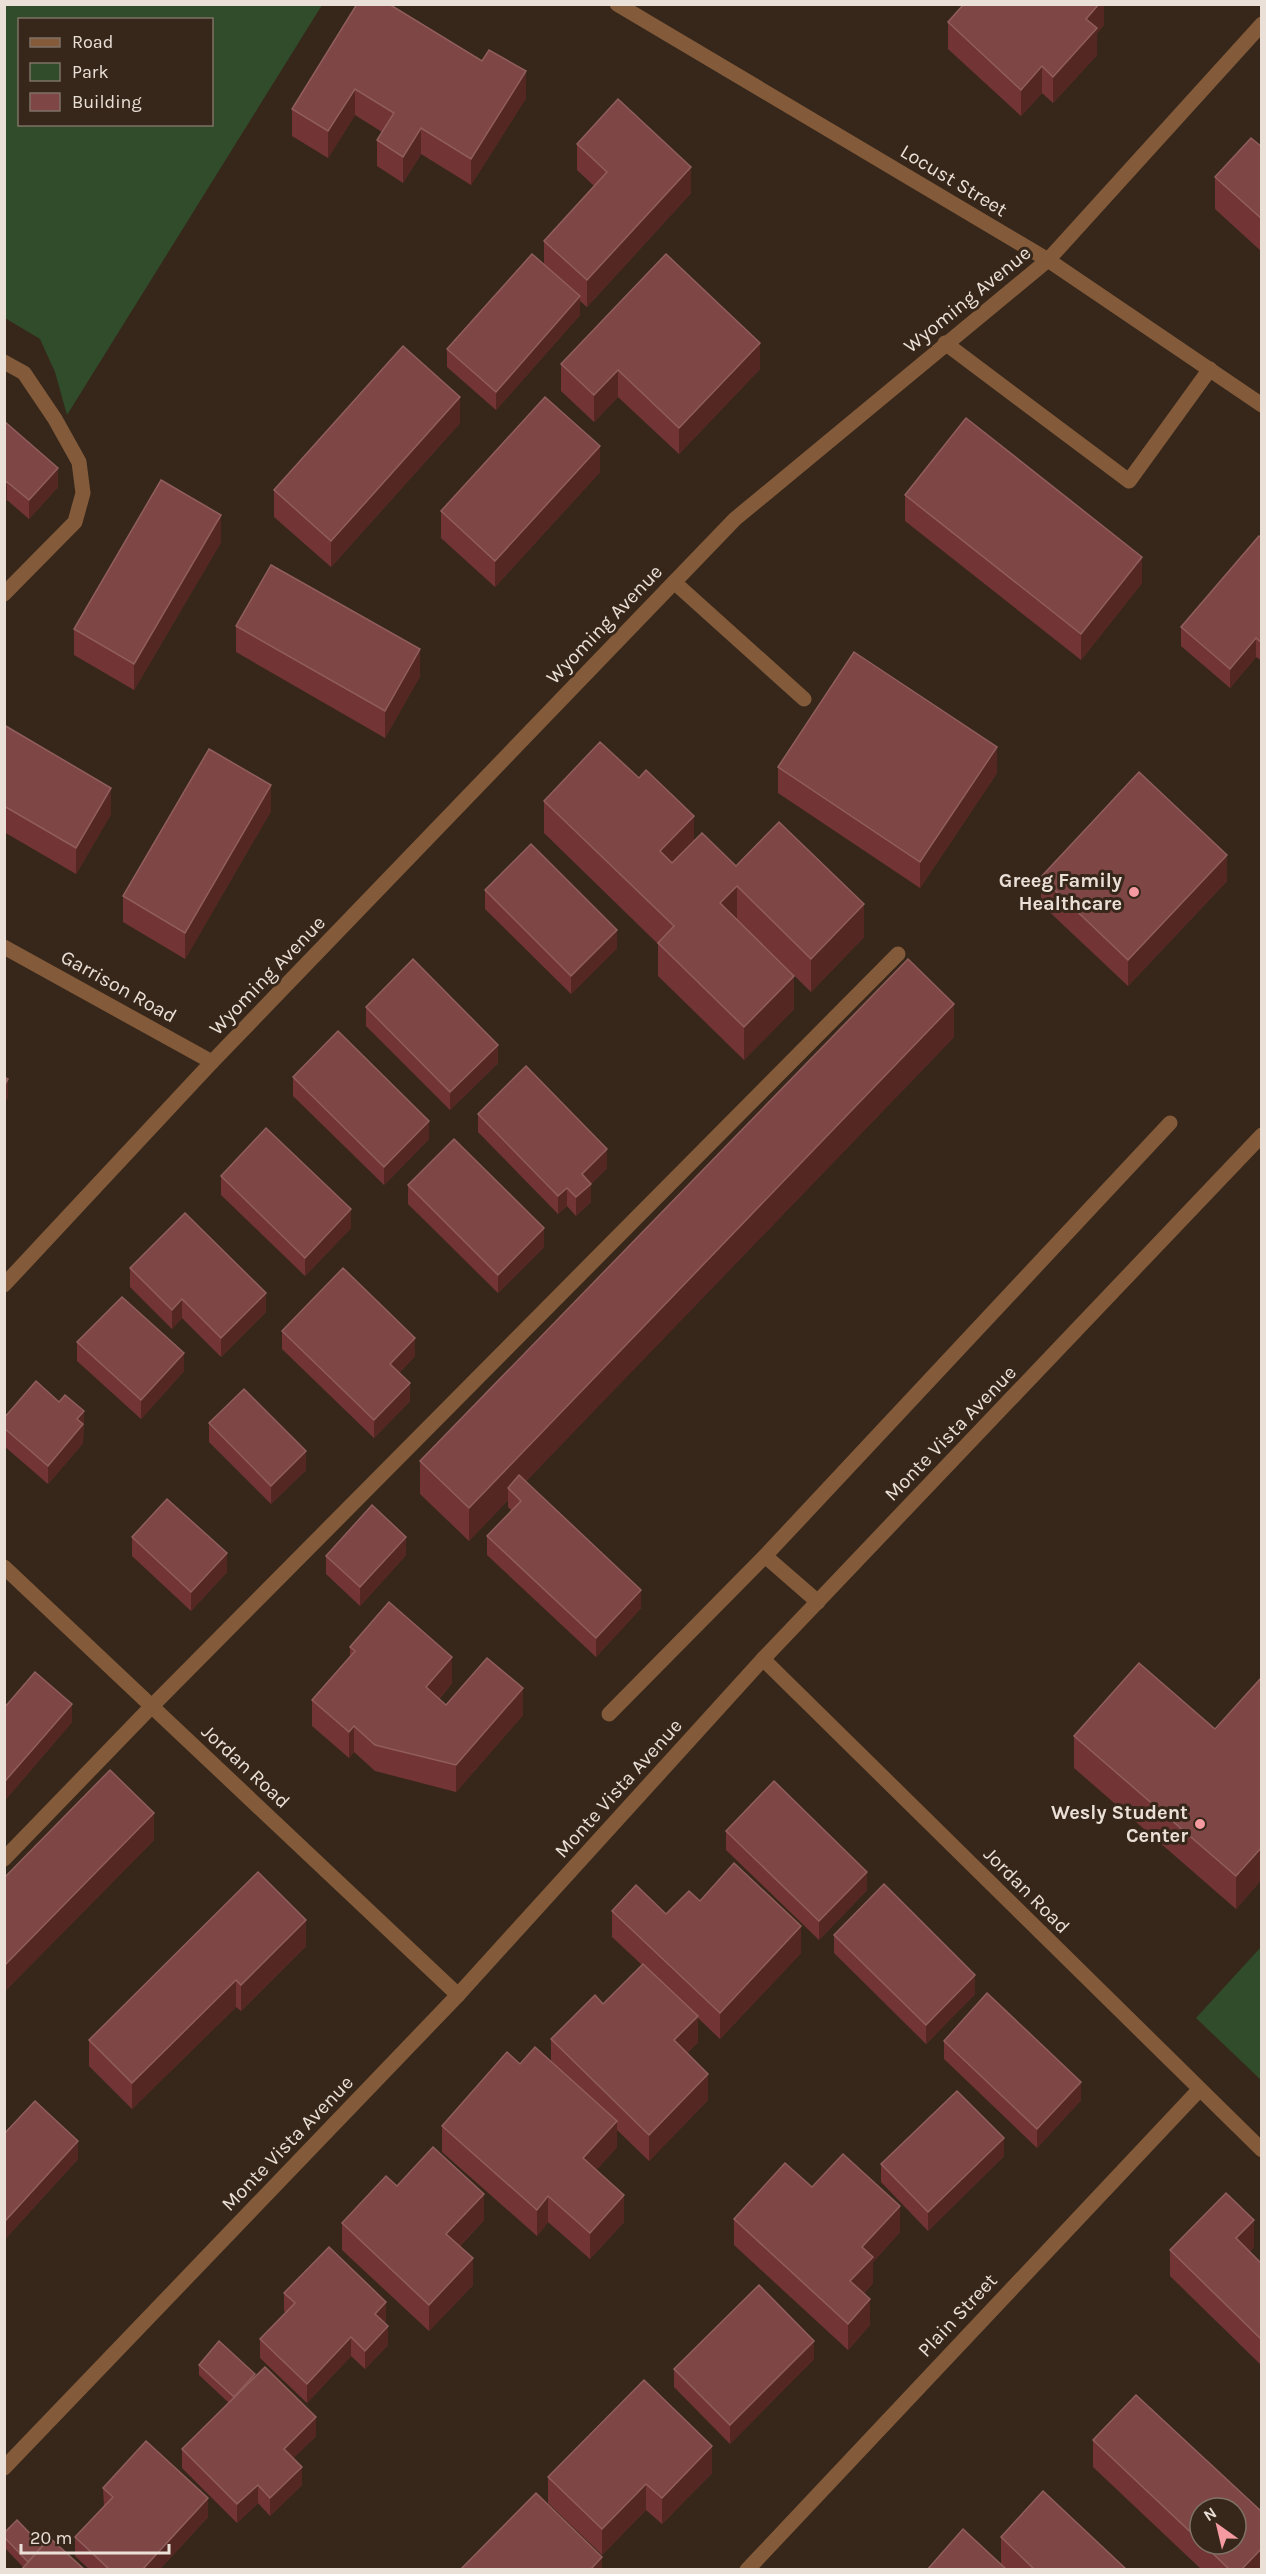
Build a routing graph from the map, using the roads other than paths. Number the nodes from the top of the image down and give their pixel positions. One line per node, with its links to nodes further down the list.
1 (616, 4): 3 (street, Locust Street)
2 (1262, 24): 3 (street, Wyoming Avenue)
3 (1048, 260): 4 (street, Wyoming Avenue); 6 (street, Locust Street)
4 (945, 343): 6 (street); 8 (street, Wyoming Avenue)
5 (4, 362): 9 (street)
6 (1210, 369): 7 (street, Locust Street)
7 (1262, 405)
8 (674, 582): 10 (street); 13 (street, Wyoming Avenue)
9 (4, 594)
10 (804, 699)
11 (4, 947): 13 (street, Garrison Road)
12 (898, 954): 21 (street)
13 (212, 1062): 16 (street, Wyoming Avenue)
14 (1170, 1123): 17 (street)
15 (1262, 1135): 19 (street, Monte Vista Avenue)
16 (4, 1285)
17 (765, 1556): 19 (street); 22 (street)
18 (4, 1567): 21 (street, Jordan Road)
19 (818, 1602): 20 (street, Monte Vista Avenue)
20 (763, 1659): 24 (street, Monte Vista Avenue); 25 (street, Jordan Road)
21 (152, 1706): 23 (street); 24 (street, Jordan Road)
22 (609, 1714)
23 (4, 1859)
24 (458, 1995): 27 (street, Monte Vista Avenue)
25 (1199, 2090): 26 (street, Jordan Road); 28 (street, Plain Street)
26 (1262, 2150)
27 (4, 2468)
28 (747, 2570)

